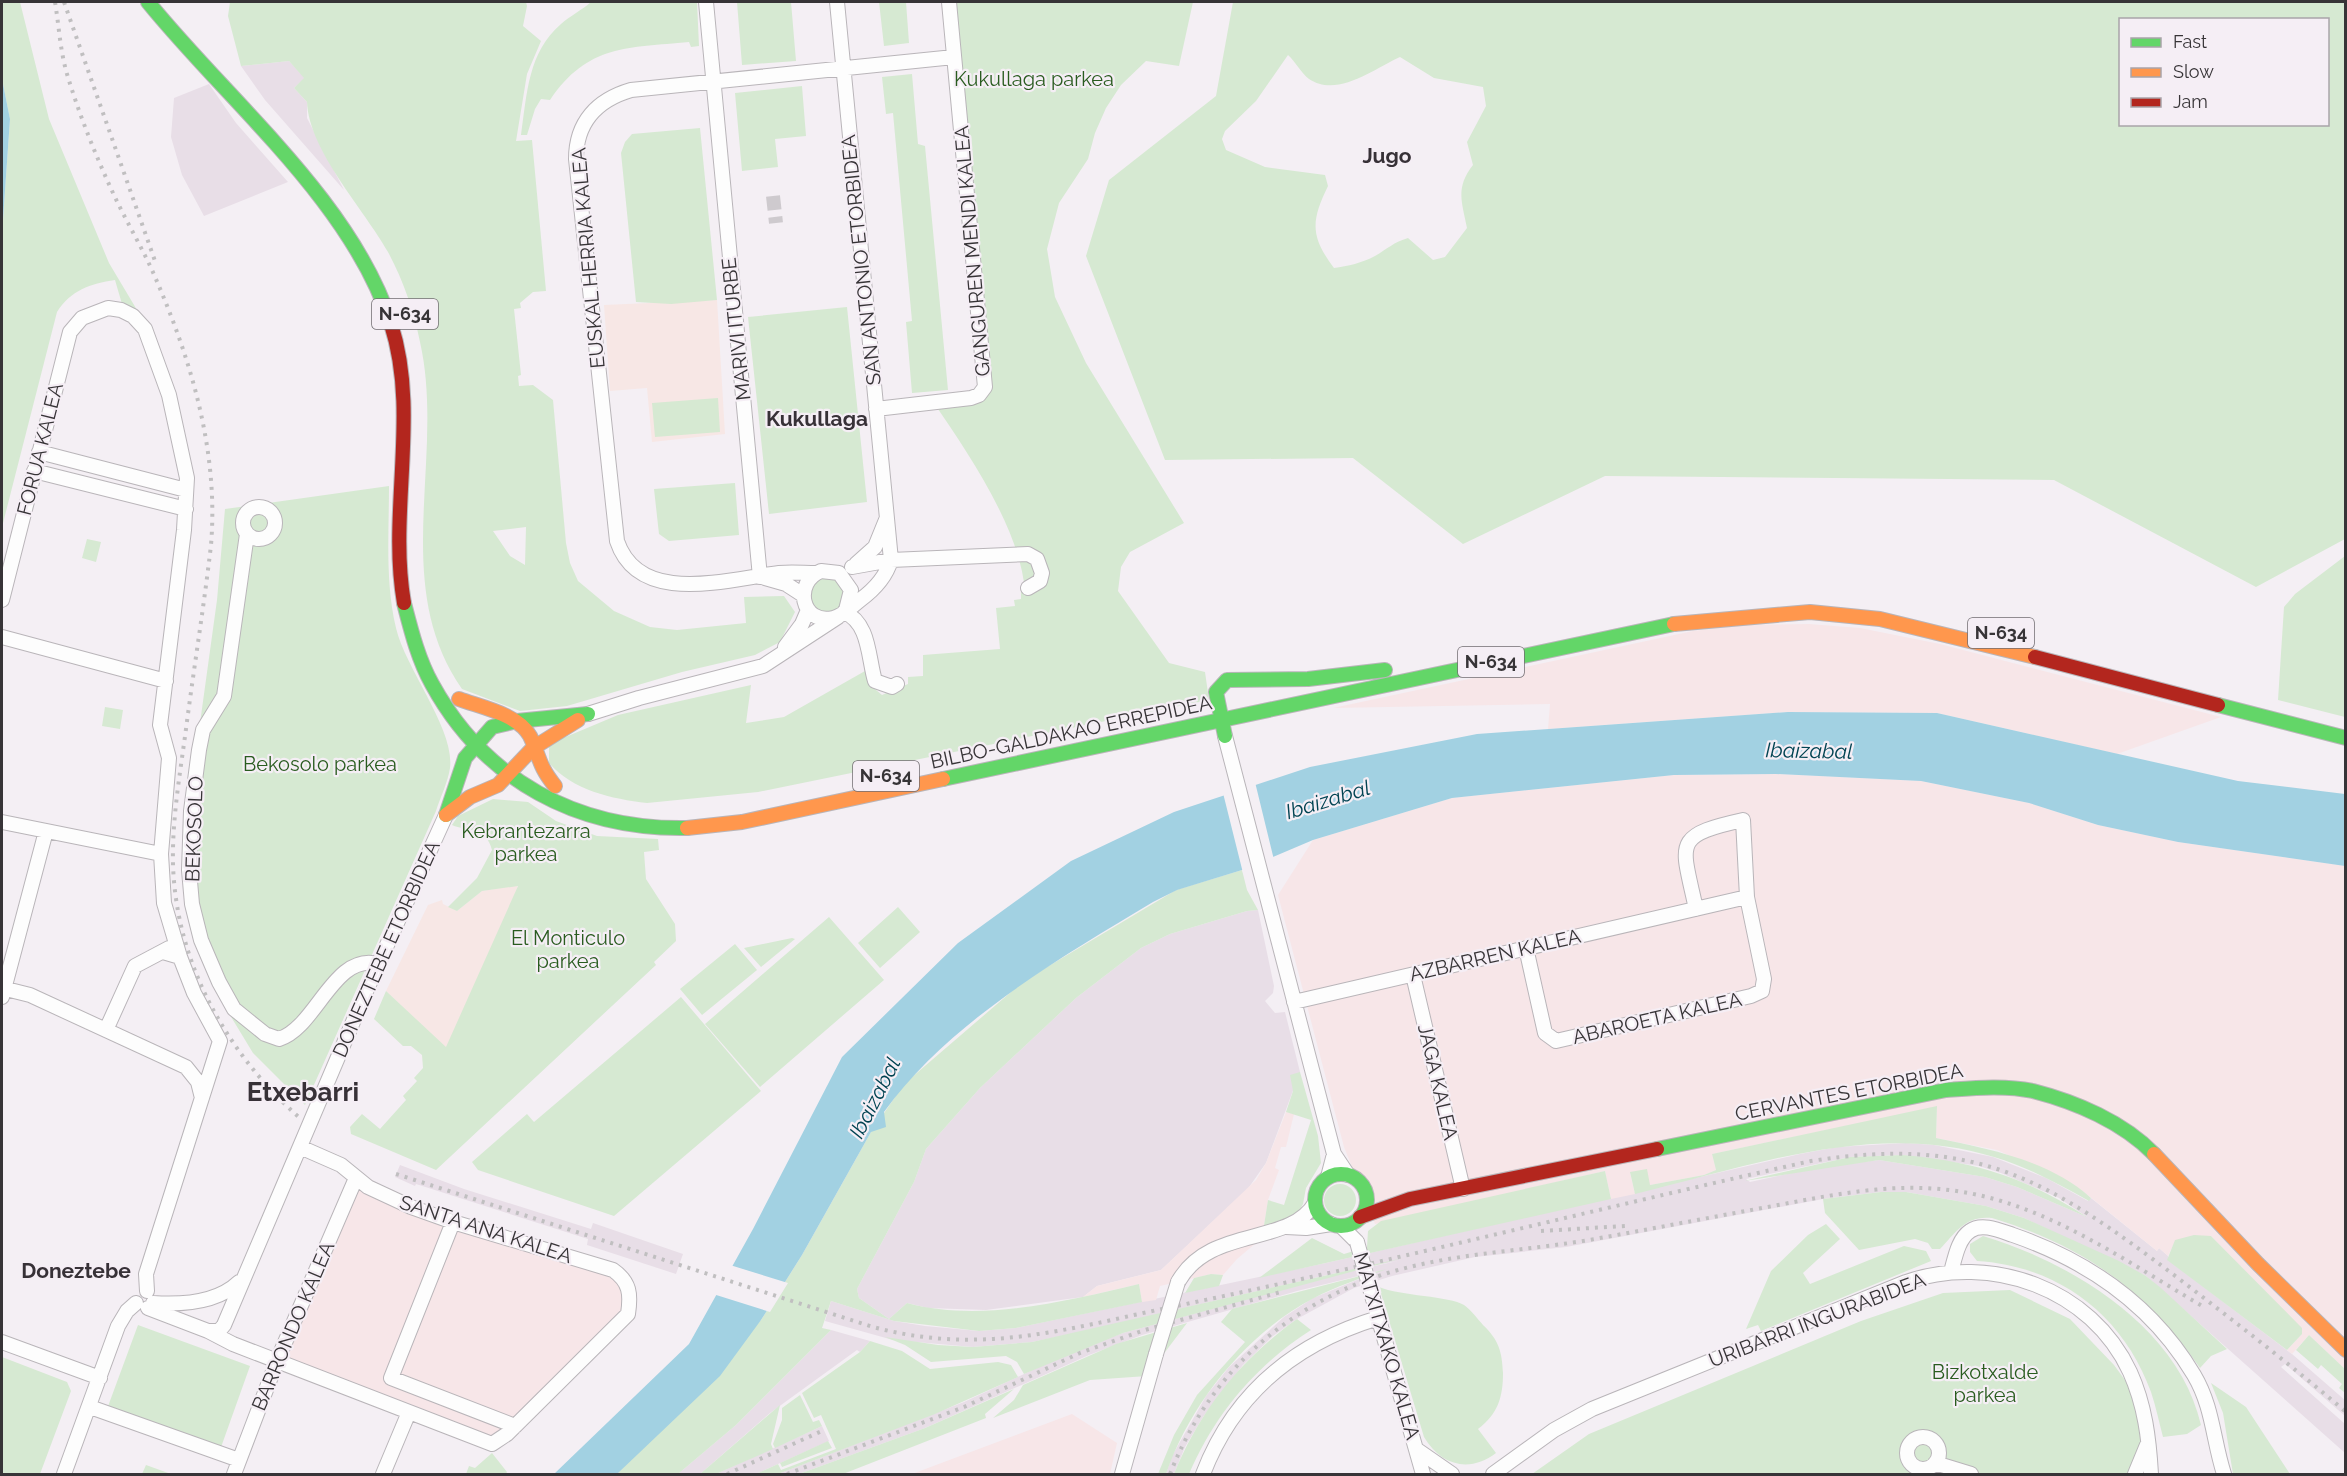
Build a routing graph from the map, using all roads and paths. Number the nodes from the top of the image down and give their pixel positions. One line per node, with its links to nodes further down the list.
1 (148, 2): 42 (main road, BILBO-GALDAKAO ERREPIDEA / N-634)
2 (706, 2): 8 (street, MARIVI ITURBE)
3 (837, 2): 7 (street, SAN ANTONIO ETORBIDEA)
4 (949, 2): 6 (street, GANGUREN MENDI KALEA)
5 (172, 8): 9 (main road)
6 (954, 57): 7 (street, EUSKAL HERRIA KALEA); 10 (street, GANGUREN MENDI KALEA)
7 (842, 68): 8 (street, EUSKAL HERRIA KALEA); 10 (street, SAN ANTONIO ETORBIDEA)
8 (712, 80): 25 (street, MARIVI ITURBE); 25 (street, EUSKAL HERRIA KALEA)
9 (330, 186)
10 (876, 409): 18 (street, SAN ANTONIO ETORBIDEA)
11 (39, 452): 13 (street, FORUA KALEA); 14 (street); 14 (street, FORUA KALEA)
12 (417, 458): 15 (main road)
13 (34, 471): 16 (street); 28 (street, FORUA KALEA)
14 (186, 490): 16 (street)
15 (415, 492)
16 (186, 509): 35 (street)
17 (415, 509): 19 (main road)
18 (886, 518): 21 (street, SAN ANTONIO ETORBIDEA); 22 (street, SAN ANTONIO ETORBIDEA)
19 (414, 528)
20 (247, 534): 69 (street, BEKOSOLO)
21 (891, 560): 22 (street); 26 (street); 31 (street)
22 (852, 567): 23 (street, SAN ANTONIO ETORBIDEA)
23 (833, 571): 24 (street); 31 (street)
24 (816, 573): 25 (street, EUSKAL HERRIA KALEA); 27 (street)
25 (760, 577): 27 (street, EUSKAL HERRIA KALEA)
26 (1028, 588)
27 (803, 595): 29 (street)
28 (2, 600)
29 (808, 610): 31 (street); 34 (street)
30 (421, 612): 33 (main road)
31 (843, 613): 34 (street); 37 (street)
32 (2, 637): 35 (street)
33 (433, 651)
34 (763, 666): 43 (street)
35 (166, 681): 62 (street)
36 (449, 684): 39 (main road)
37 (897, 684)
38 (1265, 695): 41 (main road)
39 (459, 699): 45 (main road); 47 (main road)
40 (1236, 701): 41 (main road, BILBO-GALDAKAO ERREPIDEA)
41 (1213, 706): 44 (main road)
42 (449, 711): 49 (main road, BILBO-GALDAKAO ERREPIDEA / N-634); 53 (main road)
43 (588, 714): 45 (main road); 50 (main road)
44 (1221, 720): 46 (main road); 48 (main road, BILBO-GALDAKAO ERREPIDEA / N-634); 52 (main road, BILBO-GALDAKAO ERREPIDEA / N-634)
45 (517, 721): 47 (main road); 50 (main road)
46 (1226, 735): 52 (main road); 72 (street)
47 (490, 737): 49 (main road)
48 (2346, 738)
49 (475, 744): 53 (main road); 54 (main road, BILBO-GALDAKAO ERREPIDEA / N-634)
50 (533, 748): 51 (main road); 55 (main road)
51 (516, 759): 54 (main road); 55 (main road)
52 (1030, 760): 56 (main road, BILBO-GALDAKAO ERREPIDEA / N-634)
53 (462, 768): 57 (main road); 59 (main road)
54 (510, 775): 56 (main road, BILBO-GALDAKAO ERREPIDEA / N-634); 57 (main road)
55 (555, 786): 58 (main road)
56 (528, 789): 57 (main road)
57 (484, 790): 59 (main road)
58 (730, 809)
59 (446, 815): 69 (street, DONEZTEBE ETORBIDEA)
60 (2, 822): 61 (street)
61 (46, 831): 62 (street); 71 (street)
62 (160, 854): 65 (street)
63 (1747, 897): 64 (street, AZBARREN KALEA); 64 (street); 66 (street, ABAROETA KALEA)
64 (1696, 909): 66 (street, AZBARREN KALEA)
65 (174, 935): 67 (street); 68 (street)
66 (1526, 948): 70 (street, AZBARREN KALEA)
67 (163, 952): 68 (street); 73 (street)
68 (180, 957): 74 (street)
69 (378, 964): 75 (street, DONEZTEBE ETORBIDEA)
70 (1413, 975): 72 (street, AZBARREN KALEA); 80 (street, JAGA KALEA)
71 (3, 991): 73 (street)
72 (1294, 1002): 76 (street)
73 (106, 1030): 74 (street)
74 (202, 1098): 91 (street)
75 (300, 1147): 78 (street, SANTA ANA KALEA); 90 (street, DONEZTEBE ETORBIDEA)
76 (1334, 1154): 77 (street); 79 (street)
77 (1348, 1175): 79 (main road); 81 (main road)
78 (356, 1178): 85 (street, SANTA ANA KALEA); 98 (street, BARRONDO KALEA)
79 (1328, 1178): 83 (main road)
80 (1463, 1189): 82 (main road, CERVANTES ETORBIDEA); 97 (main road, CERVANTES ETORBIDEA)
81 (1365, 1193): 82 (main road, CERVANTES ETORBIDEA); 84 (main road)
82 (1410, 1199): 84 (main road, CERVANTES ETORBIDEA)
83 (1315, 1203): 86 (main road); 87 (street)
84 (1358, 1219): 86 (main road); 88 (street, MATXITXAKO KALEA)
85 (453, 1222): 102 (street); 102 (street, SANTA ANA KALEA)
86 (1336, 1225): 87 (street); 88 (street, MATXITXAKO KALEA)
87 (1284, 1227): 110 (street, bridge)
88 (1357, 1242): 92 (street, MATXITXAKO KALEA, bridge)
89 (1951, 1272): 103 (street, URIBARRI INGURABIDEA); 115 (street, URIBARRI INGURABIDEA); 119 (street)
90 (241, 1280): 91 (street); 93 (street, DONEZTEBE ETORBIDEA)
91 (146, 1301): 94 (street); 99 (street)
92 (1378, 1318): 104 (street, MATXITXAKO KALEA); 111 (street)
93 (224, 1325): 94 (street); 96 (street)
94 (208, 1331): 96 (street)
95 (2, 1342): 99 (street)
96 (233, 1344): 98 (street)
97 (2346, 1350)
98 (277, 1361): 101 (street); 105 (street, BARRONDO KALEA)
99 (100, 1378): 100 (street)
100 (90, 1407): 105 (street); 107 (street)
101 (409, 1412): 102 (street); 109 (street)
102 (514, 1426)
103 (2149, 1441): 117 (street); 118 (street, URIBARRI INGURABIDEA)
104 (1416, 1449): 112 (street, MATXITXAKO KALEA); 113 (street, MATXITXAKO KALEA)
105 (239, 1460): 108 (street, BARRONDO KALEA)
106 (1935, 1463): 116 (street)
107 (64, 1474)
108 (234, 1474)
109 (383, 1474)
110 (1122, 1474)
111 (1203, 1474)
112 (1423, 1474)
113 (1450, 1474): 114 (street)
114 (1458, 1474)
115 (1493, 1474)
116 (1971, 1474)
117 (2135, 1474)
118 (2151, 1474)
119 (2224, 1474)

